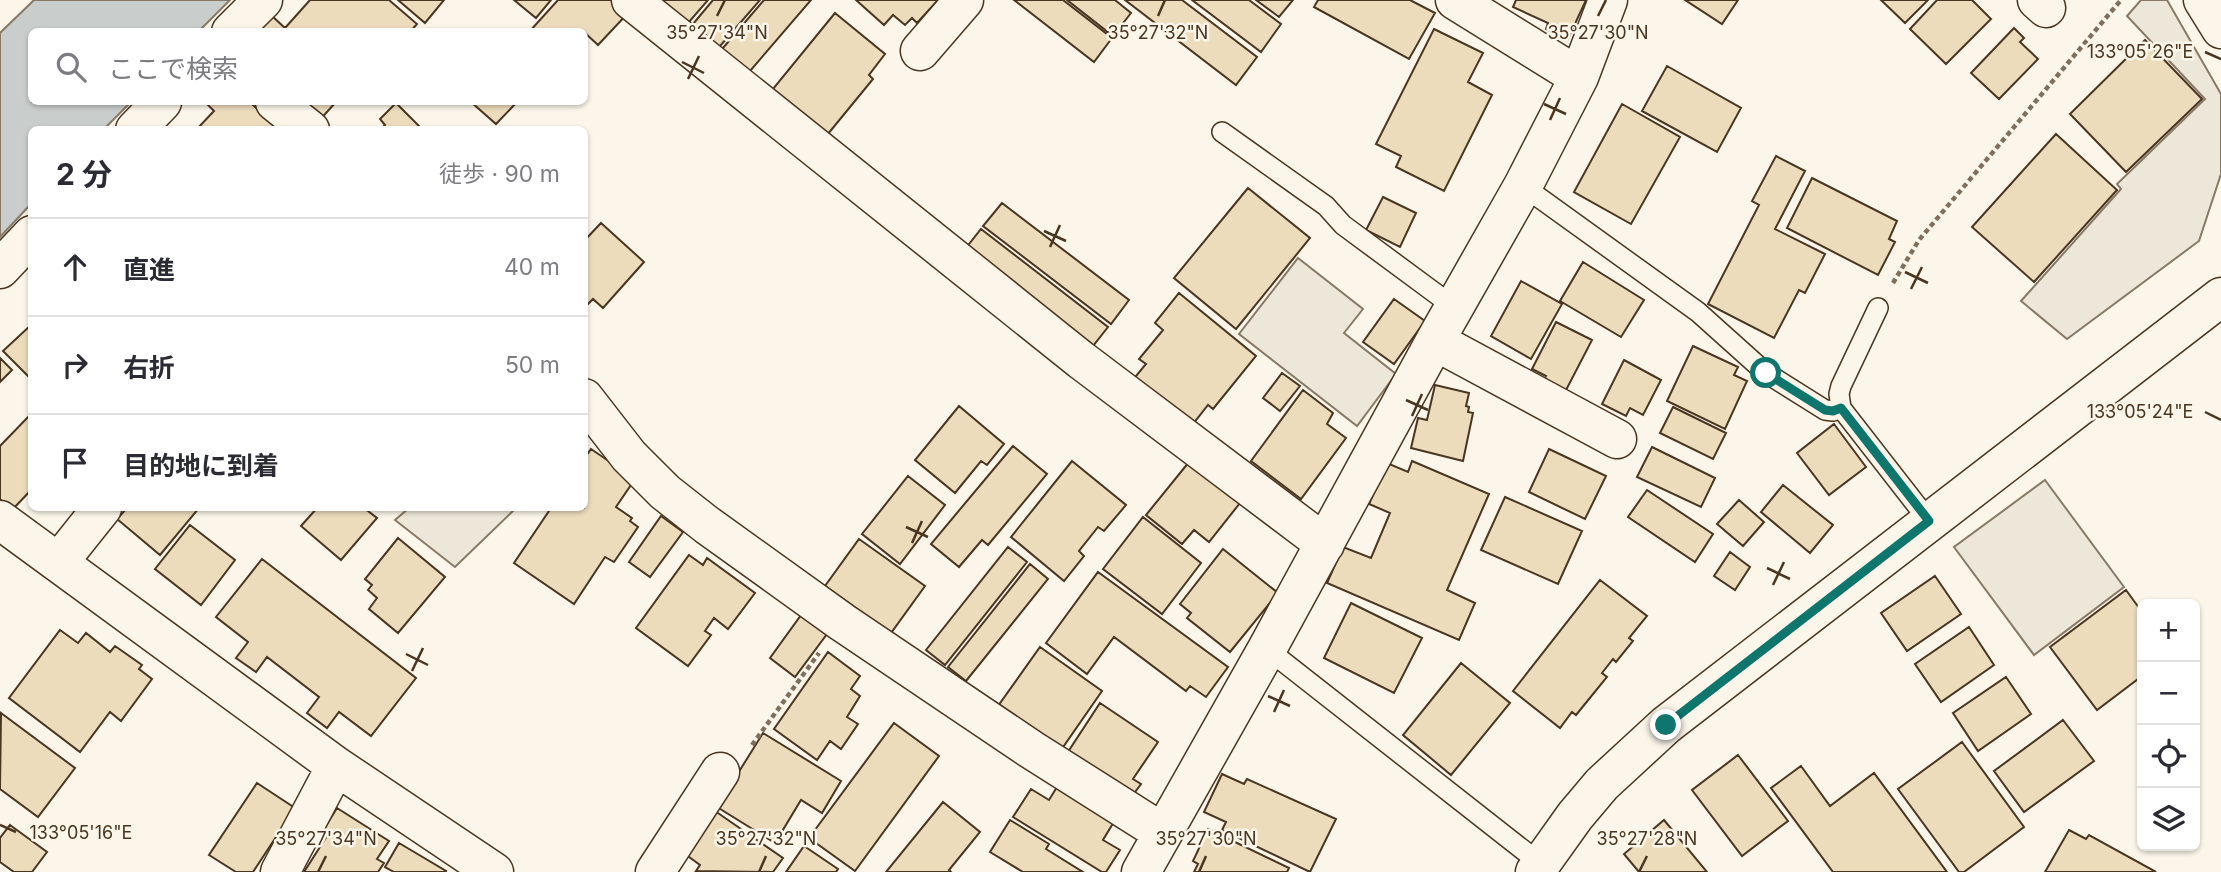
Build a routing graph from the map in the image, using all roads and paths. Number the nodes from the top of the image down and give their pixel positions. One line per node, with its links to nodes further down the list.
1 (263, 0): 8 (street)
2 (631, 0): 30 (street)
3 (964, 0): 10 (street)
4 (1455, 0): 11 (street)
5 (1608, 0): 11 (street)
6 (2121, 0): 22 (path)
7 (2203, 0): 9 (street)
8 (235, 28)
9 (2221, 29)
10 (920, 51)
11 (1579, 77): 17 (street)
12 (159, 105): 14 (street)
13 (279, 105): 15 (street)
14 (139, 126)
15 (305, 126)
16 (1222, 132): 21 (lane)
17 (1523, 186): 21 (street); 25 (lane)
18 (28, 239): 19 (street)
19 (0, 269)
20 (2221, 297): 29 (street)
21 (1454, 307): 23 (street)
22 (1878, 308): 25 (lane)
23 (1435, 341): 26 (street); 30 (street)
24 (588, 403): 32 (street)
25 (1841, 408): 29 (lane)
26 (1617, 439)
27 (100, 511): 31 (street)
28 (0, 520): 31 (street)
29 (1929, 521): 37 (street)
30 (1325, 544): 33 (street)
31 (59, 562): 34 (street)
32 (842, 622): 35 (path); 36 (street)
33 (1267, 649): 36 (street); 37 (lane)
34 (336, 766): 38 (street); 39 (street)
35 (720, 772): 40 (street)
36 (1163, 833): 41 (street)
37 (1544, 869)
38 (281, 872)
39 (494, 872)
40 (655, 872)
41 (1141, 872)

